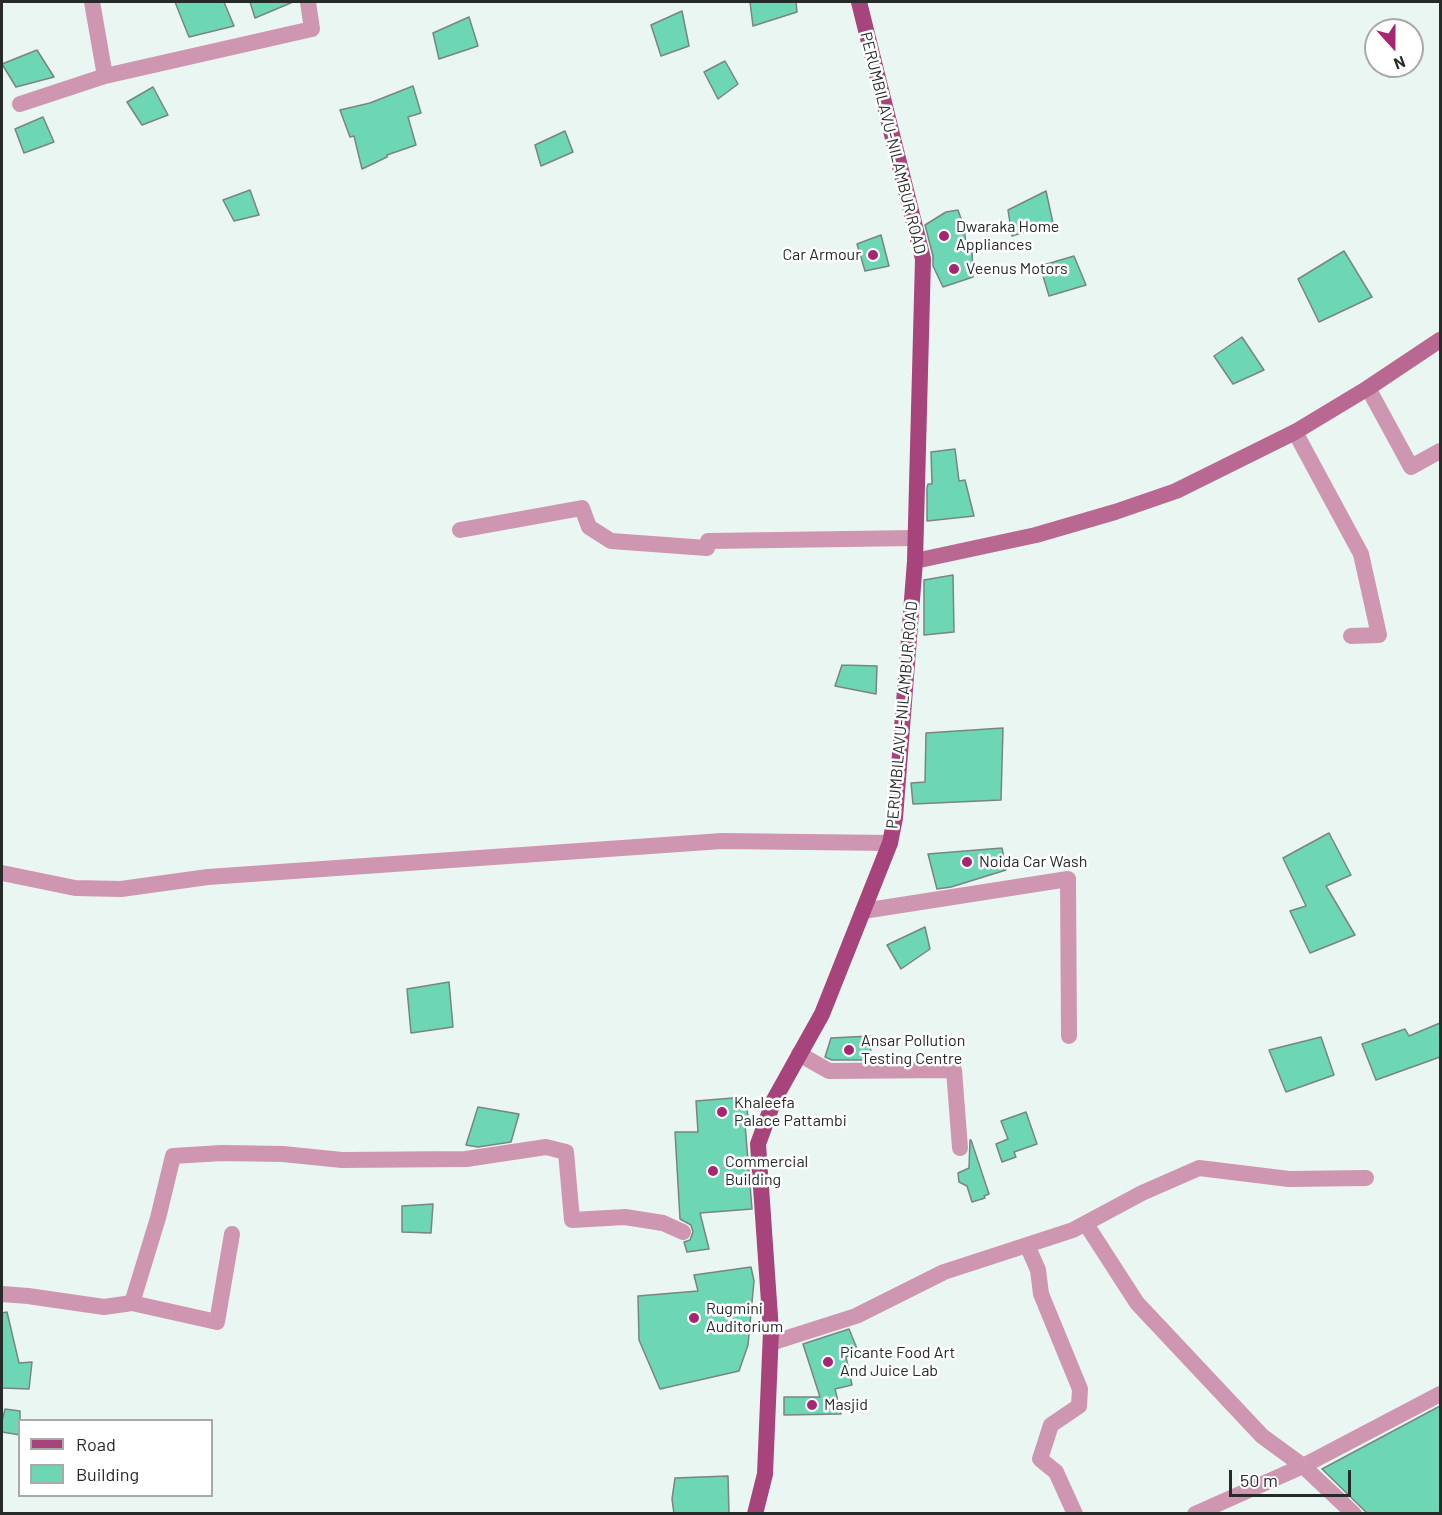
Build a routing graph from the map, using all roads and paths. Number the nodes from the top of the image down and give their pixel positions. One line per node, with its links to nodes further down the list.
1 (92, 2): 4 (street)
2 (308, 2): 4 (street)
3 (859, 2): 11 (main road, PERUMBILAVU-NILAMBUR ROAD)
4 (105, 76): 5 (street)
5 (20, 104)
6 (1439, 344): 7 (main road)
7 (1368, 388): 8 (main road); 9 (street)
8 (1295, 432): 12 (main road); 13 (street)
9 (1440, 451)
10 (460, 530): 11 (street)
11 (915, 538): 12 (main road, PERUMBILAVU-NILAMBUR ROAD)
12 (915, 561): 14 (main road, PERUMBILAVU-NILAMBUR ROAD)
13 (1351, 636)
14 (890, 843): 15 (street); 16 (main road, PERUMBILAVU-NILAMBUR ROAD)
15 (2, 873)
16 (863, 910): 17 (street); 18 (main road, PERUMBILAVU-NILAMBUR ROAD)
17 (1069, 1035)
18 (799, 1054): 19 (street); 27 (main road, PERUMBILAVU-NILAMBUR ROAD)
19 (960, 1148)
20 (1366, 1178): 21 (street)
21 (1086, 1224): 24 (street); 29 (street)
22 (683, 1232): 26 (street)
23 (232, 1234): 26 (street)
24 (1027, 1245): 27 (street); 31 (street)
25 (2, 1294): 26 (street)
26 (132, 1303)
27 (771, 1343): 30 (main road, PERUMBILAVU-NILAMBUR ROAD)
28 (1440, 1394): 29 (street)
29 (1303, 1466): 32 (street); 33 (street)
30 (755, 1514)
31 (1075, 1514)
32 (1195, 1514)
33 (1354, 1514)

